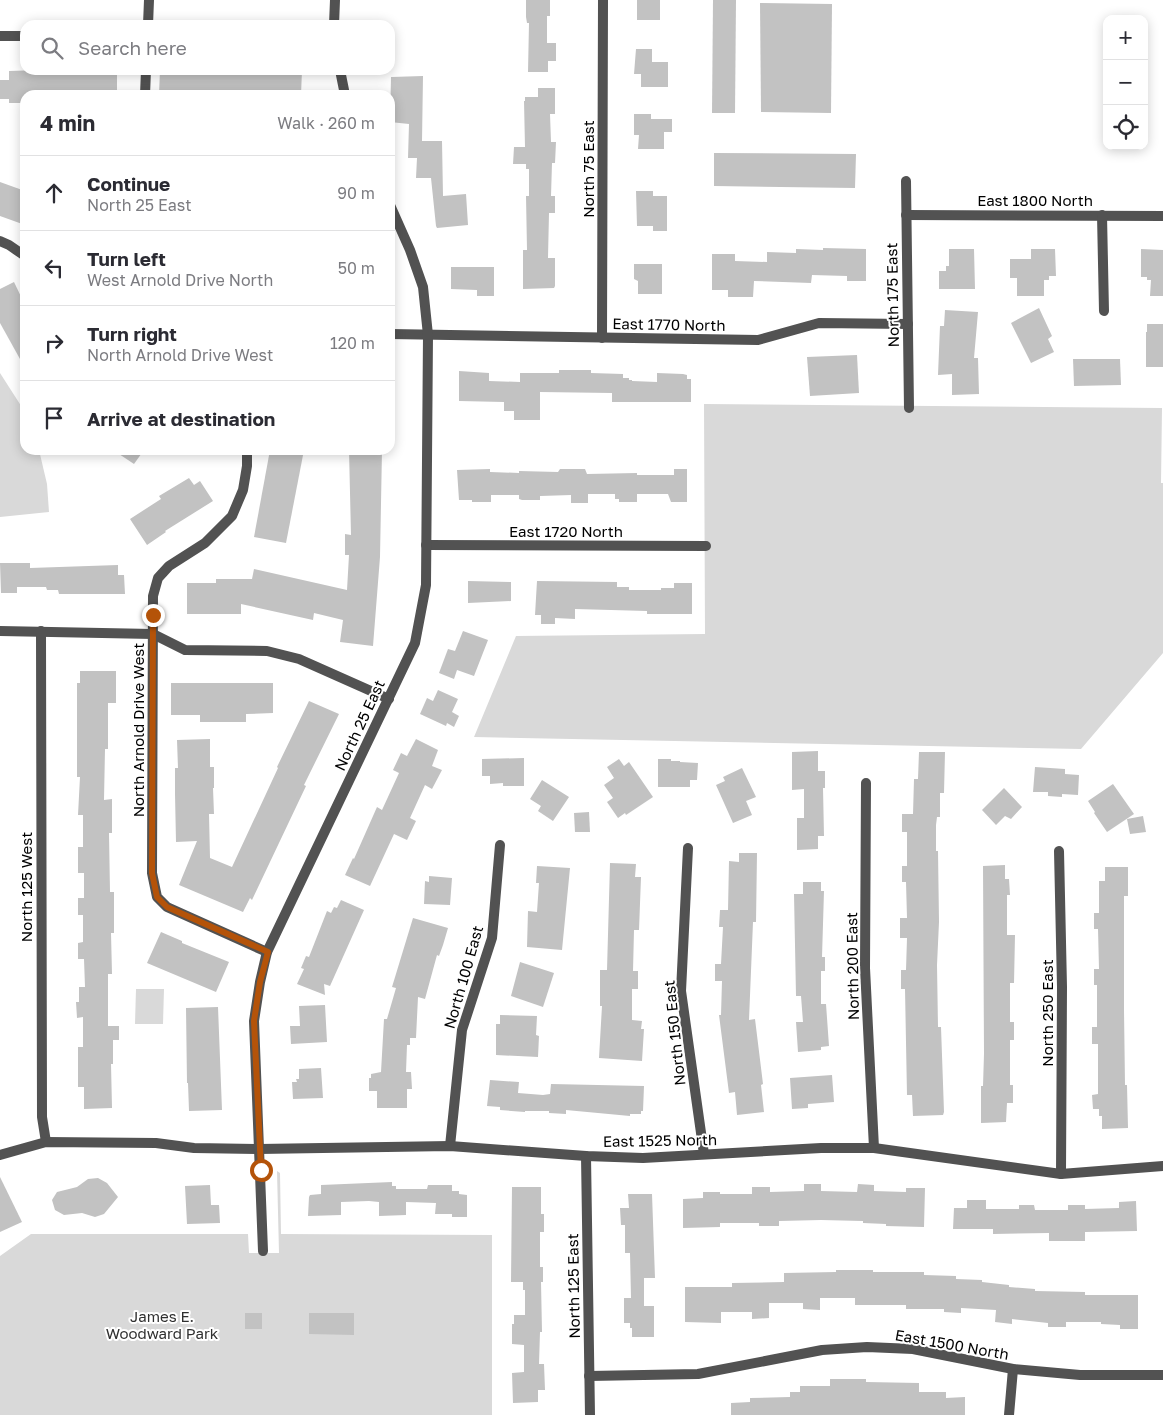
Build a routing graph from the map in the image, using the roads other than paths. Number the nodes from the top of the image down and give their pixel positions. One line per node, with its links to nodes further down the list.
1 (149, 0): 4 (street)
2 (335, 0): 5 (street)
3 (603, 0): 23 (street, North 75 East)
4 (148, 20)
5 (334, 20)
6 (0, 36): 7 (street)
7 (20, 36)
8 (146, 75): 10 (street)
9 (341, 75): 11 (street)
10 (145, 90)
11 (344, 90)
12 (906, 181): 13 (street, North 175 East)
13 (906, 215): 14 (street, East 1800 North); 20 (street, North 175 East)
14 (1102, 215): 16 (street, East 1800 North); 19 (street)
15 (395, 216): 22 (street, North 25 East)
16 (1163, 216)
17 (0, 241): 18 (street)
18 (20, 252)
19 (1104, 311)
20 (908, 324): 23 (street, East 1770 North); 24 (street, North 175 East)
21 (395, 334): 22 (street, East 1770 North)
22 (428, 335): 23 (street, East 1770 North); 26 (street, North 25 East)
23 (602, 338)
24 (909, 408)
25 (247, 455): 30 (street, North Arnold Drive West)
26 (426, 545): 27 (street, East 1720 North); 31 (street, North 25 East)
27 (706, 546)
28 (0, 631): 29 (street)
29 (41, 631): 30 (street); 37 (street, North 125 West)
30 (153, 634): 31 (street); 36 (street, North Arnold Drive West)
31 (389, 699): 36 (street, North 25 East)
32 (866, 783): 39 (street, North 200 East)
33 (500, 845): 38 (street, North 100 East)
34 (688, 848): 41 (street, North 150 East)
35 (1059, 852): 45 (street, North 250 East)
36 (268, 952): 40 (street, North 25 East)
37 (46, 1142): 40 (street, East 1525 North); 42 (street, East 1525 North)
38 (450, 1146): 40 (street, East 1525 North); 43 (street, East 1525 North)
39 (874, 1148): 41 (street, East 1525 North); 45 (street, East 1525 North)
40 (259, 1149): 46 (street, North 25 East)
41 (704, 1154): 43 (street, East 1525 North)
42 (0, 1155)
43 (586, 1156): 49 (street, North 125 East)
44 (1163, 1166): 45 (street, East 1525 North)
45 (1061, 1174)
46 (263, 1251)
47 (1013, 1369): 48 (street, East 1500 North); 49 (street, East 1500 North); 51 (street)
48 (1163, 1375)
49 (589, 1376): 50 (street, North 125 East)
50 (590, 1415)
51 (1009, 1415)

